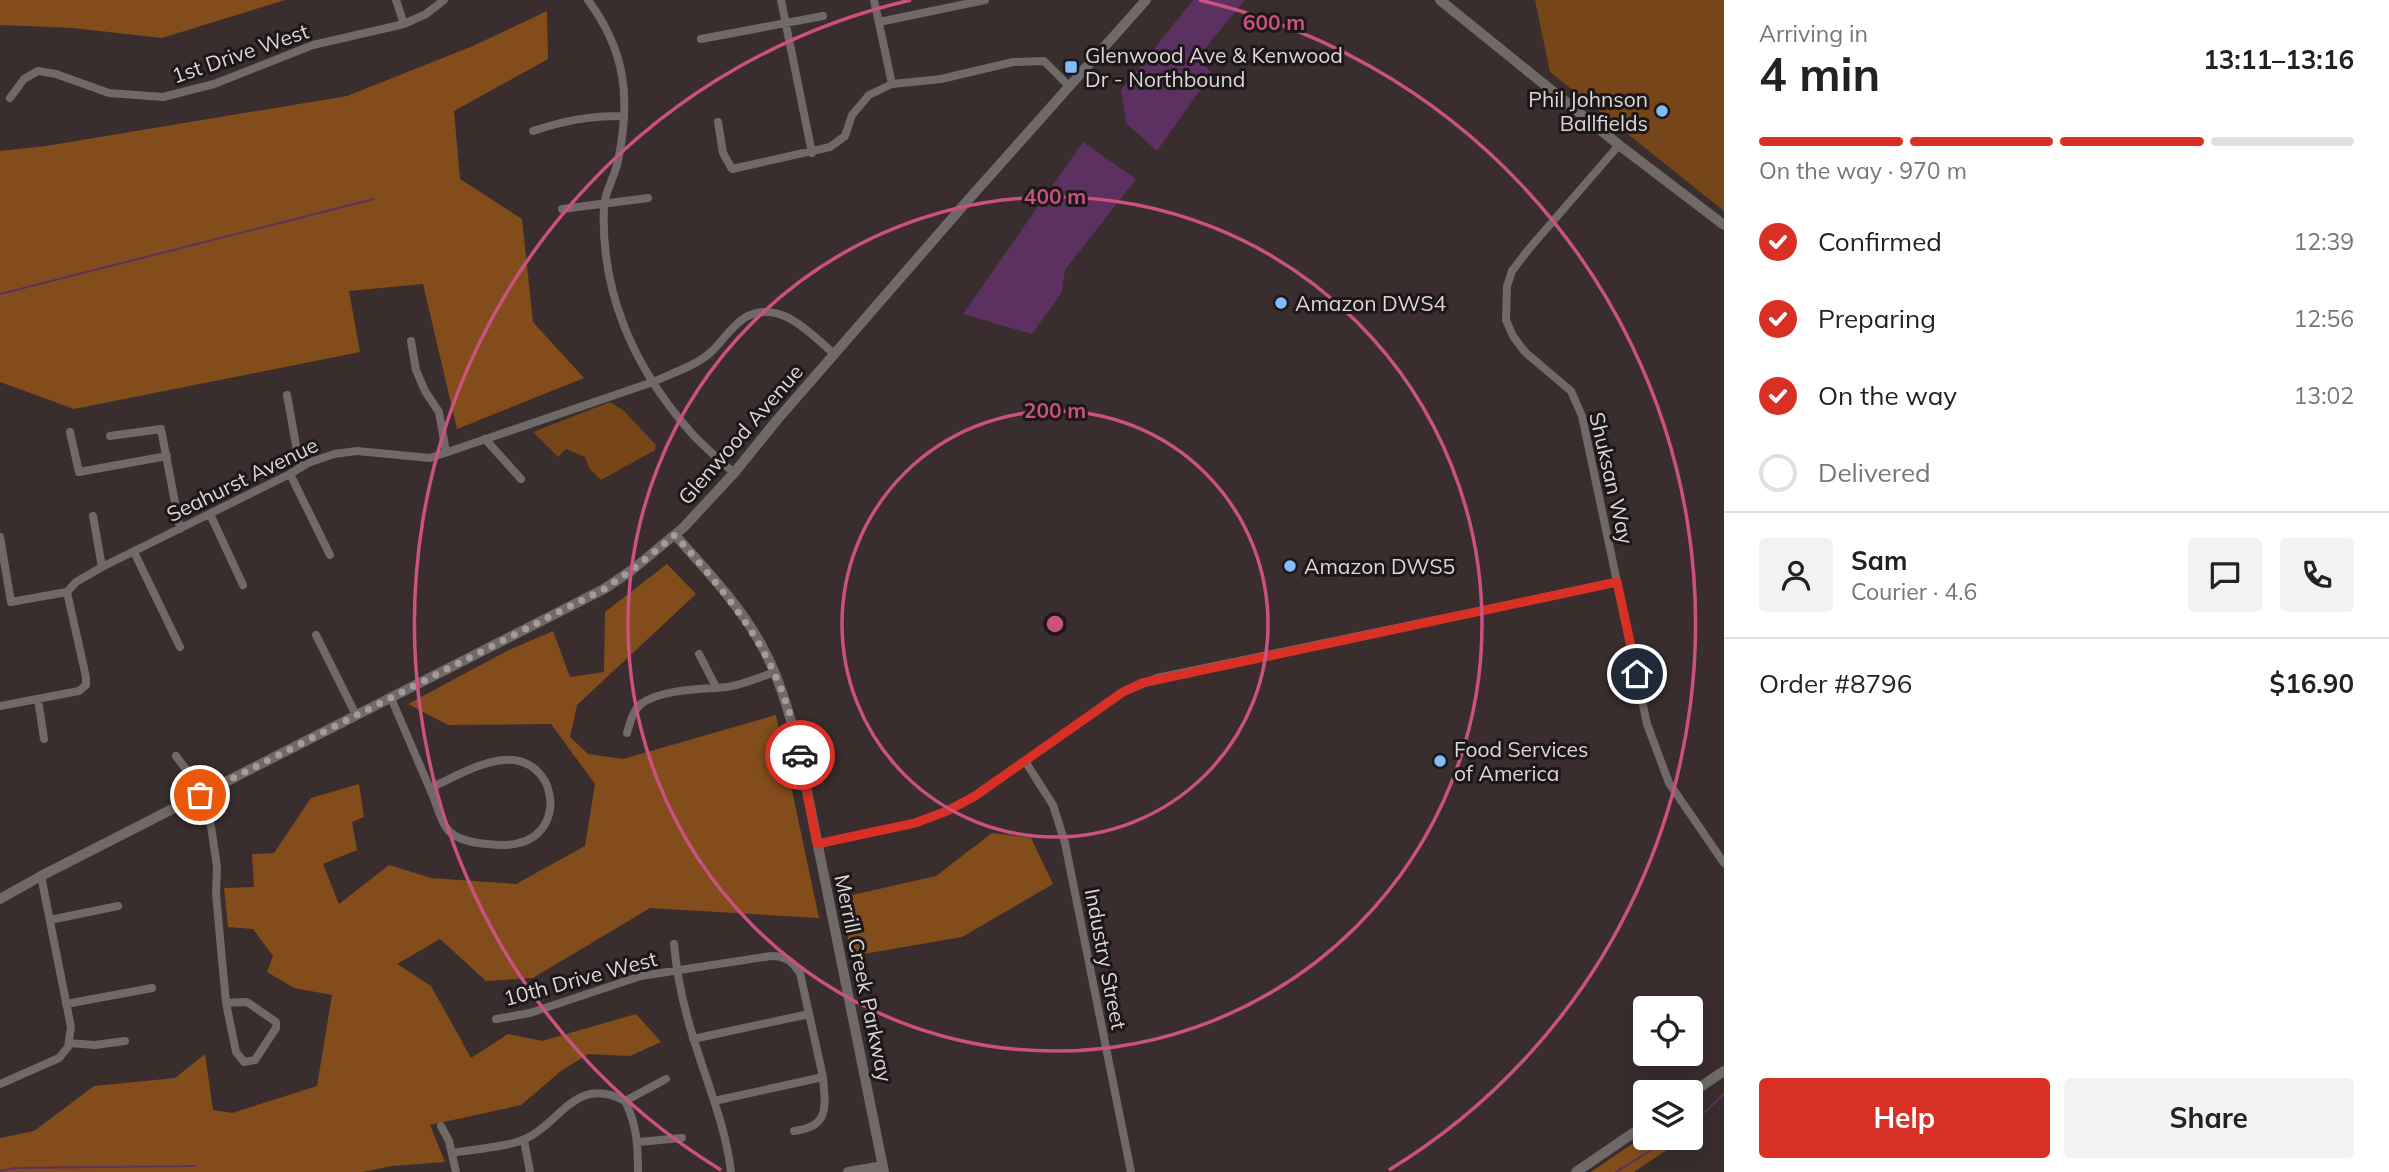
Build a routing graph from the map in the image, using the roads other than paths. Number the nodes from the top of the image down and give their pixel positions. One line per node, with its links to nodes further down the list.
1 (396, 0): 12 (street)
2 (444, 0): 12 (street, 1st Drive West)
3 (588, 0): 17 (street)
4 (780, 0): 10 (street)
5 (874, 0): 11 (street)
6 (985, 0): 11 (street)
7 (1146, 0): 15 (street, Glenwood Avenue)
8 (1440, 0): 20 (street)
9 (823, 16): 10 (street)
10 (785, 22): 13 (street); 21 (street)
11 (879, 22): 14 (street)
12 (404, 24): 16 (street, 1st Drive West)
13 (701, 39)
14 (892, 84): 15 (street); 21 (street)
15 (1070, 87): 27 (street, Glenwood Avenue)
16 (10, 98)
17 (624, 116): 19 (street); 23 (street)
18 (718, 122): 21 (street)
19 (533, 131)
20 (1619, 145): 25 (street); 47 (street, Shuksan Way)
21 (812, 152)
22 (648, 198): 23 (street)
23 (604, 204): 24 (street); 28 (street)
24 (562, 209)
25 (1724, 225)
26 (411, 341): 33 (street)
27 (834, 354): 28 (street, Seahurst Avenue); 36 (street, Glenwood Avenue)
28 (653, 382): 32 (street, Seahurst Avenue); 36 (street)
29 (287, 395): 35 (street)
30 (71, 432): 34 (street)
31 (110, 436): 34 (street)
32 (485, 439): 33 (street, Seahurst Avenue); 38 (street)
33 (446, 452): 35 (street, Seahurst Avenue)
34 (167, 456): 41 (street)
35 (300, 468): 37 (street, Seahurst Avenue)
36 (734, 473): 42 (street, Glenwood Avenue)
37 (290, 474): 39 (street, Seahurst Avenue); 45 (street)
38 (521, 479)
39 (209, 514): 41 (street, Seahurst Avenue); 48 (street)
40 (93, 516): 46 (street)
41 (180, 529): 44 (street, Seahurst Avenue)
42 (675, 535): 53 (street, Merrill Creek Parkway); 55 (street, Glenwood Avenue)
43 (0, 537): 49 (street)
44 (134, 552): 46 (street, Seahurst Avenue); 51 (street)
45 (330, 555)
46 (102, 567): 49 (street, Seahurst Avenue)
47 (1617, 582): 62 (street); 66 (street, Shuksan Way)
48 (243, 585)
49 (68, 592): 56 (street)
50 (316, 635): 58 (street)
51 (180, 647)
52 (699, 654): 54 (street)
53 (775, 672): 54 (street); 65 (street, Merrill Creek Parkway)
54 (716, 687): 59 (street)
55 (391, 698): 58 (street, Glenwood Avenue); 63 (street)
56 (37, 699): 57 (street); 60 (street)
57 (0, 706)
58 (356, 715): 64 (street, Glenwood Avenue)
59 (626, 733)
60 (44, 739)
61 (176, 757): 64 (street)
62 (1025, 761): 65 (street); 101 (street, Industry Street)
63 (430, 788): 63 (street)
64 (200, 795): 67 (street, Glenwood Avenue); 74 (street)
65 (817, 844): 95 (street, Merrill Creek Parkway)
66 (1724, 863)
67 (41, 876): 68 (street, Glenwood Avenue); 70 (street)
68 (0, 900)
69 (118, 906): 70 (street)
70 (50, 920): 75 (street)
71 (674, 944): 72 (street)
72 (677, 970): 76 (street, 10th Drive West); 77 (street, 10th Drive West); 78 (street)
73 (152, 988): 75 (street)
74 (226, 1003): 74 (street)
75 (66, 1004): 80 (street)
76 (809, 1014): 78 (street); 82 (street)
77 (496, 1019)
78 (694, 1039): 87 (street)
79 (125, 1041): 80 (street)
80 (69, 1043): 84 (street)
81 (1724, 1071): 85 (street)
82 (823, 1077): 87 (street); 89 (street)
83 (666, 1079): 86 (street)
84 (0, 1084)
85 (1703, 1085)
86 (625, 1101): 92 (street); 93 (street)
87 (714, 1101): 99 (street)
88 (441, 1126): 94 (street)
89 (794, 1131)
90 (1633, 1133): 102 (street)
91 (682, 1138): 93 (street)
92 (524, 1140): 94 (street); 97 (street)
93 (638, 1142): 98 (street)
94 (452, 1153): 96 (street)
95 (883, 1169): 100 (street)
96 (456, 1172)
97 (530, 1172)
98 (638, 1172)
99 (731, 1172)
100 (848, 1172)
101 (1131, 1172)
102 (1576, 1172)

